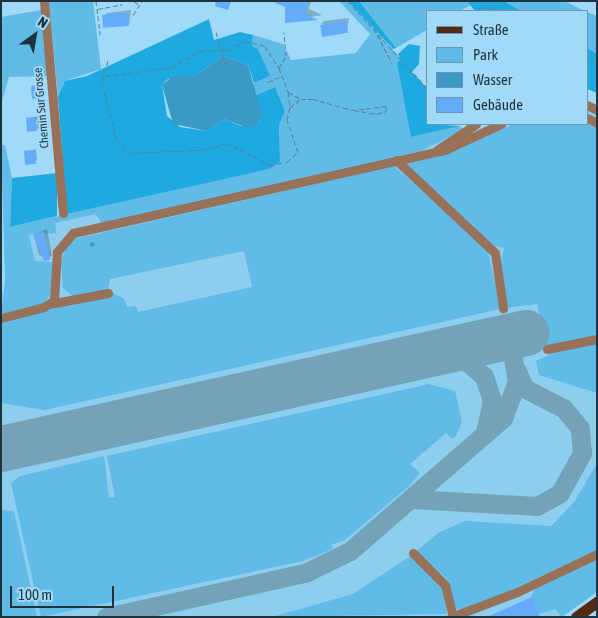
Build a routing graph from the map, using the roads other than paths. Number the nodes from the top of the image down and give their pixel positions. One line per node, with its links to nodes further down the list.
1 (44, 1): 6 (street, Chemin Sur Grosse)
2 (473, 125): 4 (street)
3 (499, 125): 4 (street)
4 (435, 152): 5 (street)
5 (396, 160): 8 (street); 9 (street)
6 (63, 213)
7 (108, 293): 8 (street)
8 (49, 304): 10 (street)
9 (503, 308)
10 (1, 318)
11 (597, 338): 12 (street)
12 (547, 349)
13 (413, 553): 16 (street)
14 (597, 554): 16 (street)
15 (597, 602): 17 (main road)
16 (452, 617)
17 (576, 617)

